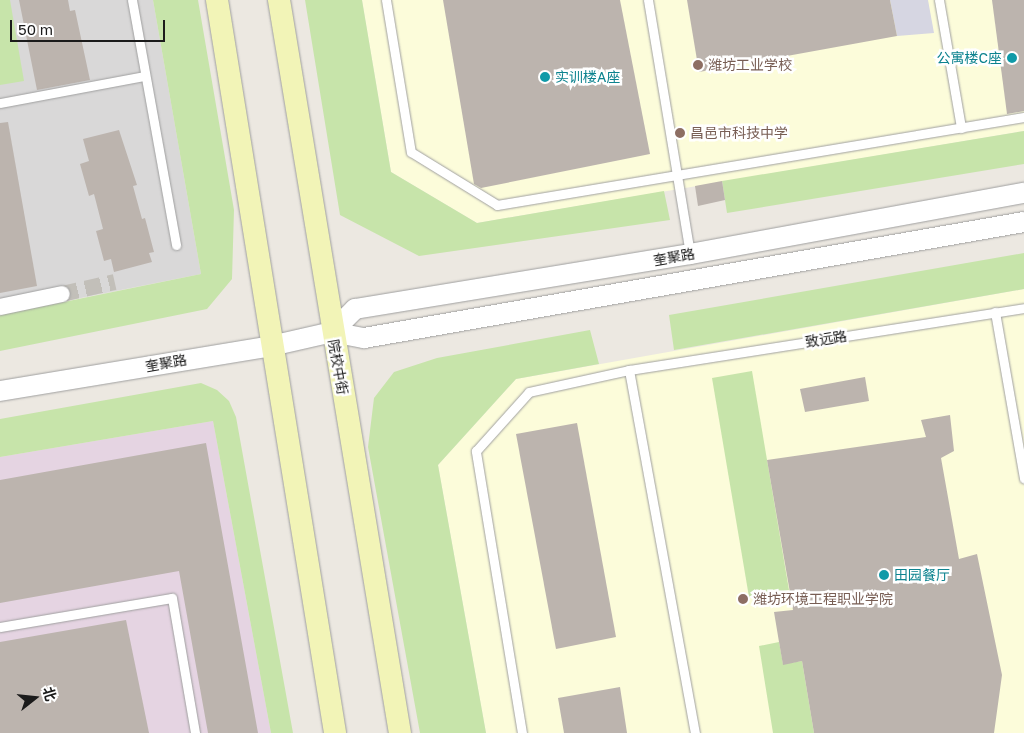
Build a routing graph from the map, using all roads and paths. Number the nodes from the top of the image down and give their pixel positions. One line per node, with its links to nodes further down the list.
1 (132, 0): 7 (lane)
2 (217, 0): 21 (main road)
3 (279, 0): 20 (main road, 院校中街)
4 (386, 0): 11 (lane)
5 (648, 0): 11 (lane)
6 (939, 0): 10 (lane)
7 (144, 76): 8 (lane); 14 (lane)
8 (0, 103)
9 (1024, 117): 10 (lane)
10 (961, 128): 11 (lane)
11 (678, 173): 15 (lane)
12 (1024, 193): 15 (street, 奎聚路)
13 (1024, 222): 20 (street, 奎聚路)
14 (176, 244)
15 (690, 254): 20 (street, 奎聚路)
16 (62, 294): 17 (street)
17 (0, 307)
18 (1024, 308): 19 (lane, 致远路)
19 (995, 312): 22 (lane, 致远路); 24 (lane)
20 (332, 332): 21 (street, 奎聚路); 28 (main road, 院校中街)
21 (271, 346): 23 (street, 奎聚路); 27 (main road)
22 (628, 370): 29 (lane, 致远路); 30 (lane)
23 (0, 391)
24 (1024, 479)
25 (0, 627): 26 (lane)
26 (195, 733)
27 (335, 733)
28 (400, 733)
29 (522, 733)
30 (695, 733)

